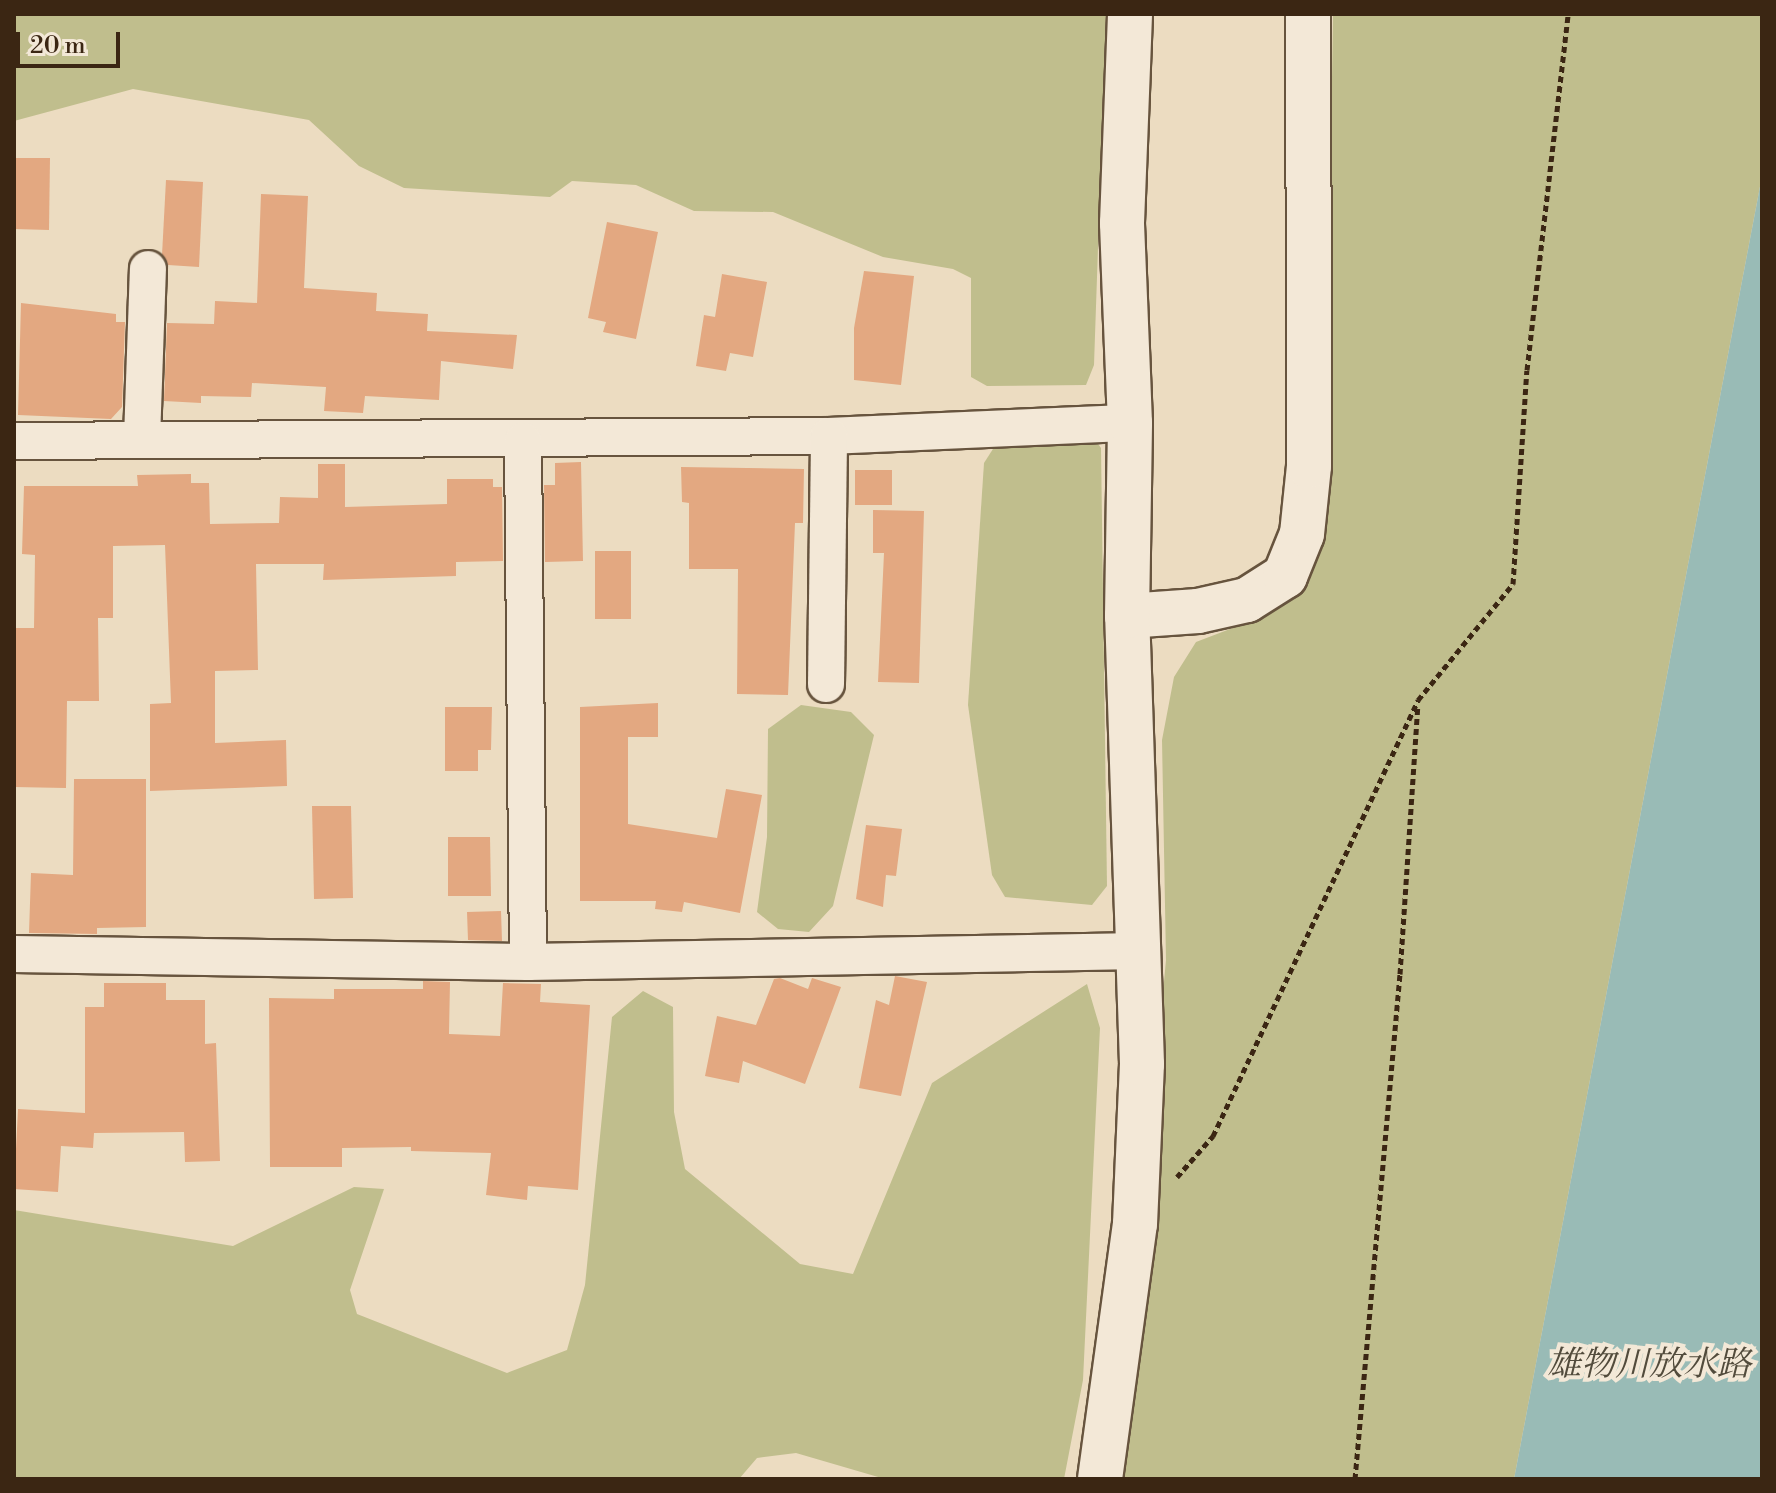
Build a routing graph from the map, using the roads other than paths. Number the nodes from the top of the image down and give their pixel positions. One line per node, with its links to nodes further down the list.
1 (1130, 14): 4 (street)
2 (1308, 14): 9 (street)
3 (148, 269): 6 (street)
4 (1130, 423): 5 (street); 9 (street)
5 (829, 436): 8 (street); 10 (street)
6 (142, 439): 7 (street); 8 (street)
7 (14, 441)
8 (523, 441): 13 (street)
9 (1127, 616): 11 (street)
10 (826, 684)
11 (1140, 951): 13 (street); 14 (street)
12 (14, 954): 13 (street)
13 (528, 962)
14 (1100, 1479)

